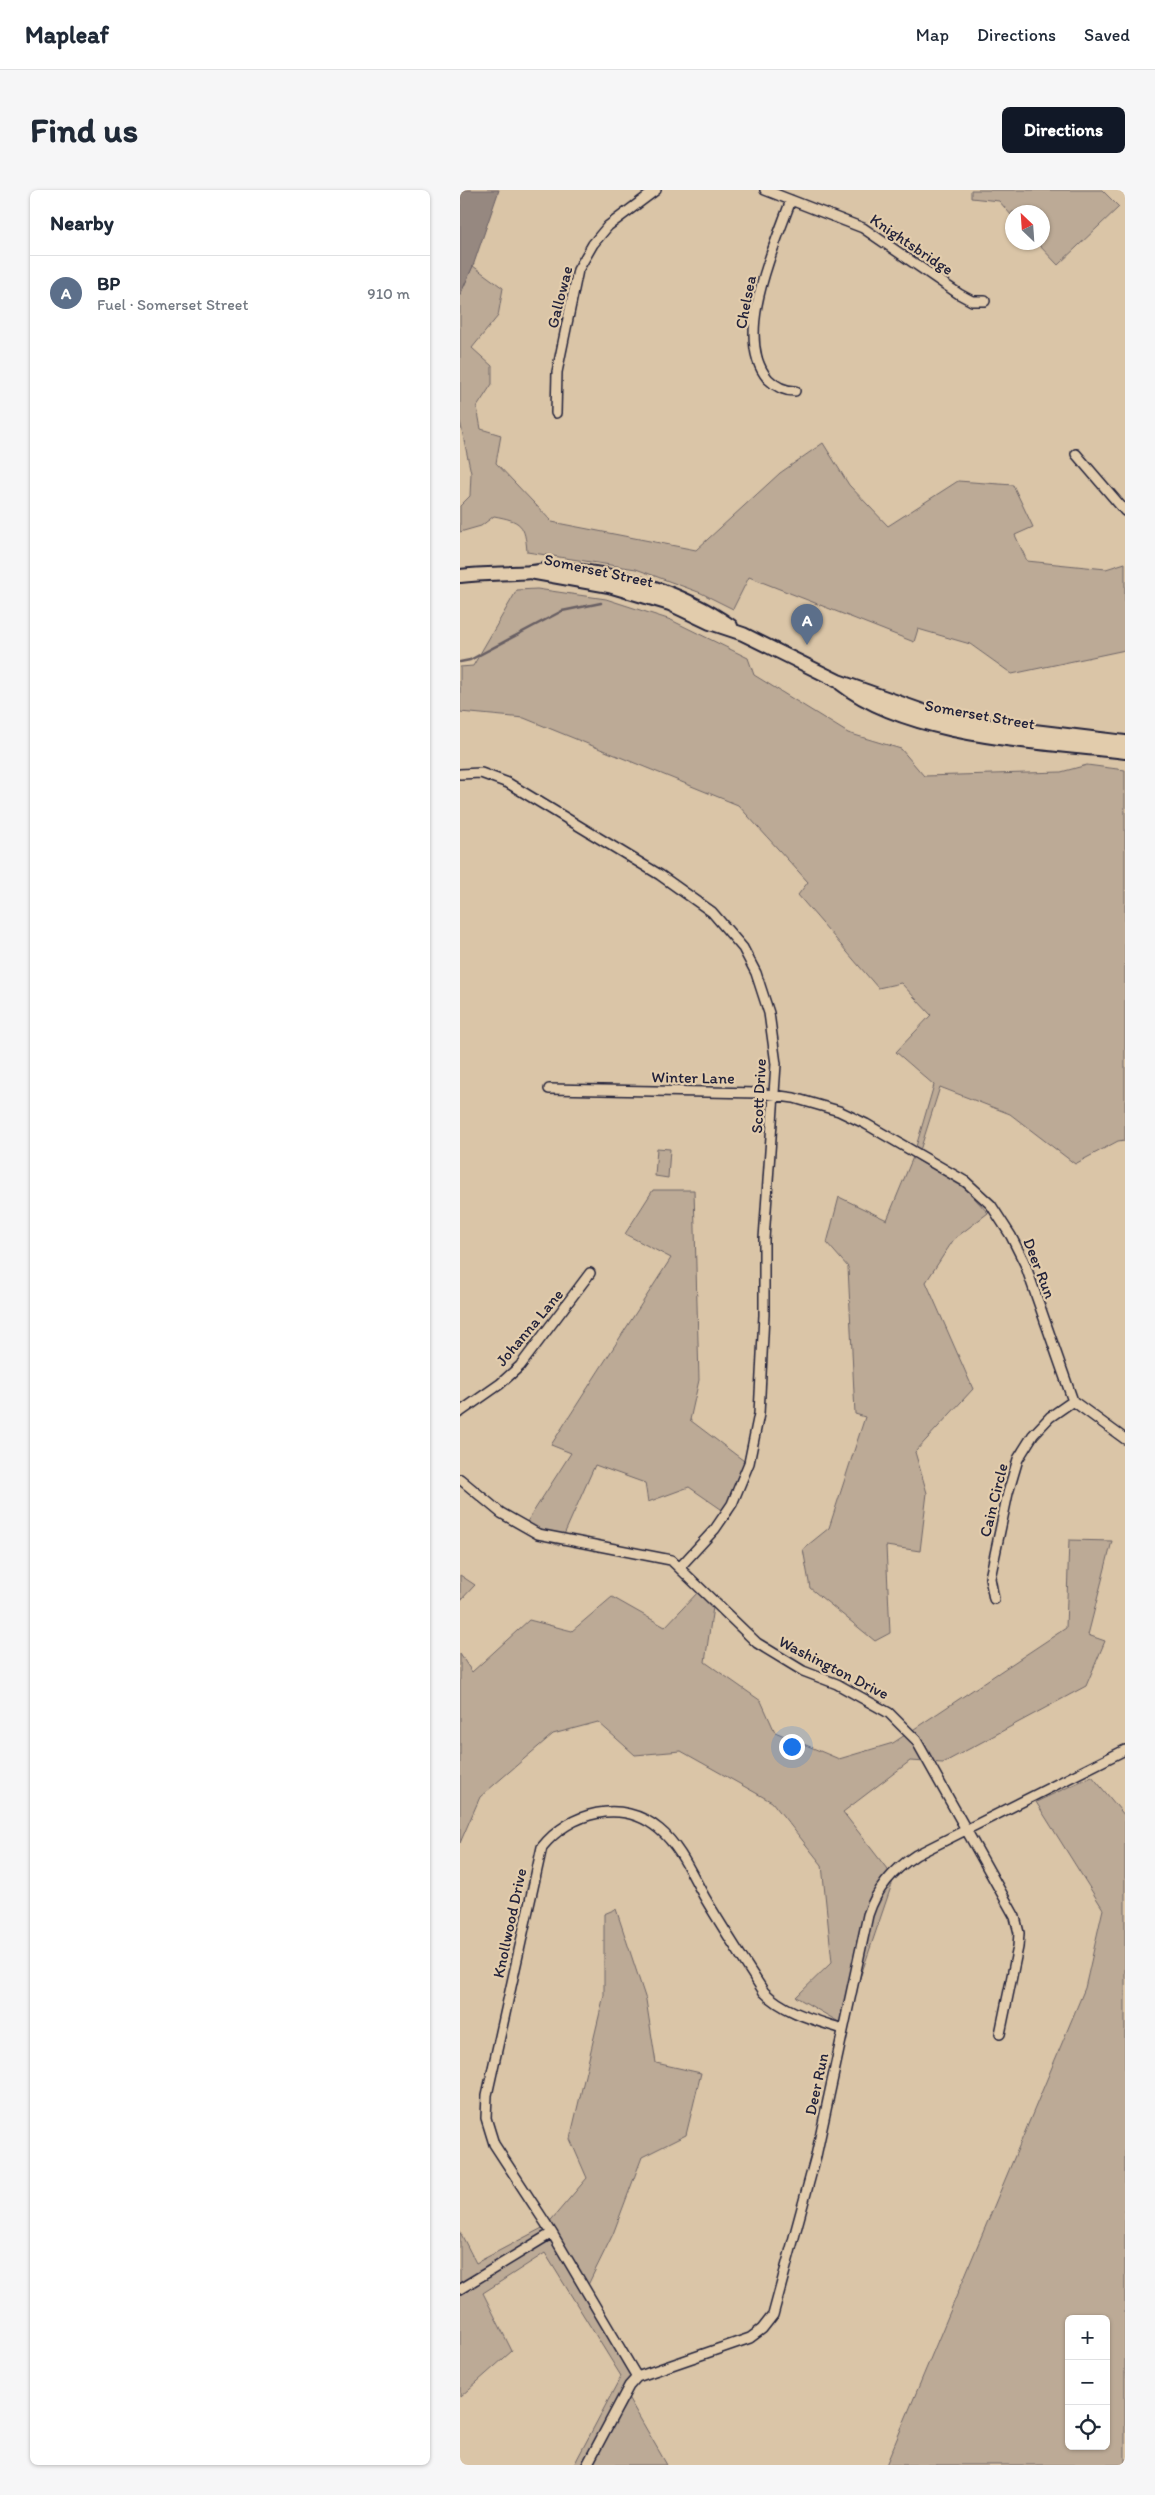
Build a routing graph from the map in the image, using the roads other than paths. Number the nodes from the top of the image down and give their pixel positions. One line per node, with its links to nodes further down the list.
1 (656, 190): 6 (street, Gallowae)
2 (765, 190): 3 (street, Knightsbridge)
3 (791, 200): 4 (street, Knightsbridge); 5 (street, Chelsea)
4 (985, 301)
5 (795, 391)
6 (556, 413)
7 (1076, 454): 8 (street)
8 (1125, 511)
9 (460, 576): 10 (main road, Somerset Street)
10 (838, 681): 11 (main road, Somerset Street); 12 (main road, Somerset Street)
11 (1125, 742)
12 (1125, 752)
13 (460, 774): 15 (street, Scott Drive)
14 (549, 1089): 15 (street, Winter Lane)
15 (774, 1094): 16 (street, Winter Lane); 22 (street, Scott Drive)
16 (889, 1137): 18 (street, Deer Run)
17 (590, 1273): 19 (street, Johanna Lane)
18 (1074, 1401): 20 (street); 23 (street, Cain Circle)
19 (460, 1412)
20 (1125, 1439)
21 (460, 1479): 22 (street, Washington Drive)
22 (680, 1567): 25 (street, Washington Drive)
23 (994, 1599)
24 (1125, 1750): 25 (street, Deer Run)
25 (966, 1829): 26 (street, Deer Run); 27 (street, Washington Drive)
26 (843, 2029): 28 (street, Knollwood Drive); 30 (street, Deer Run)
27 (1000, 2034)
28 (552, 2233): 29 (street); 30 (street, Knollwood Drive)
29 (460, 2289)
30 (637, 2377): 31 (street)
31 (588, 2465)

